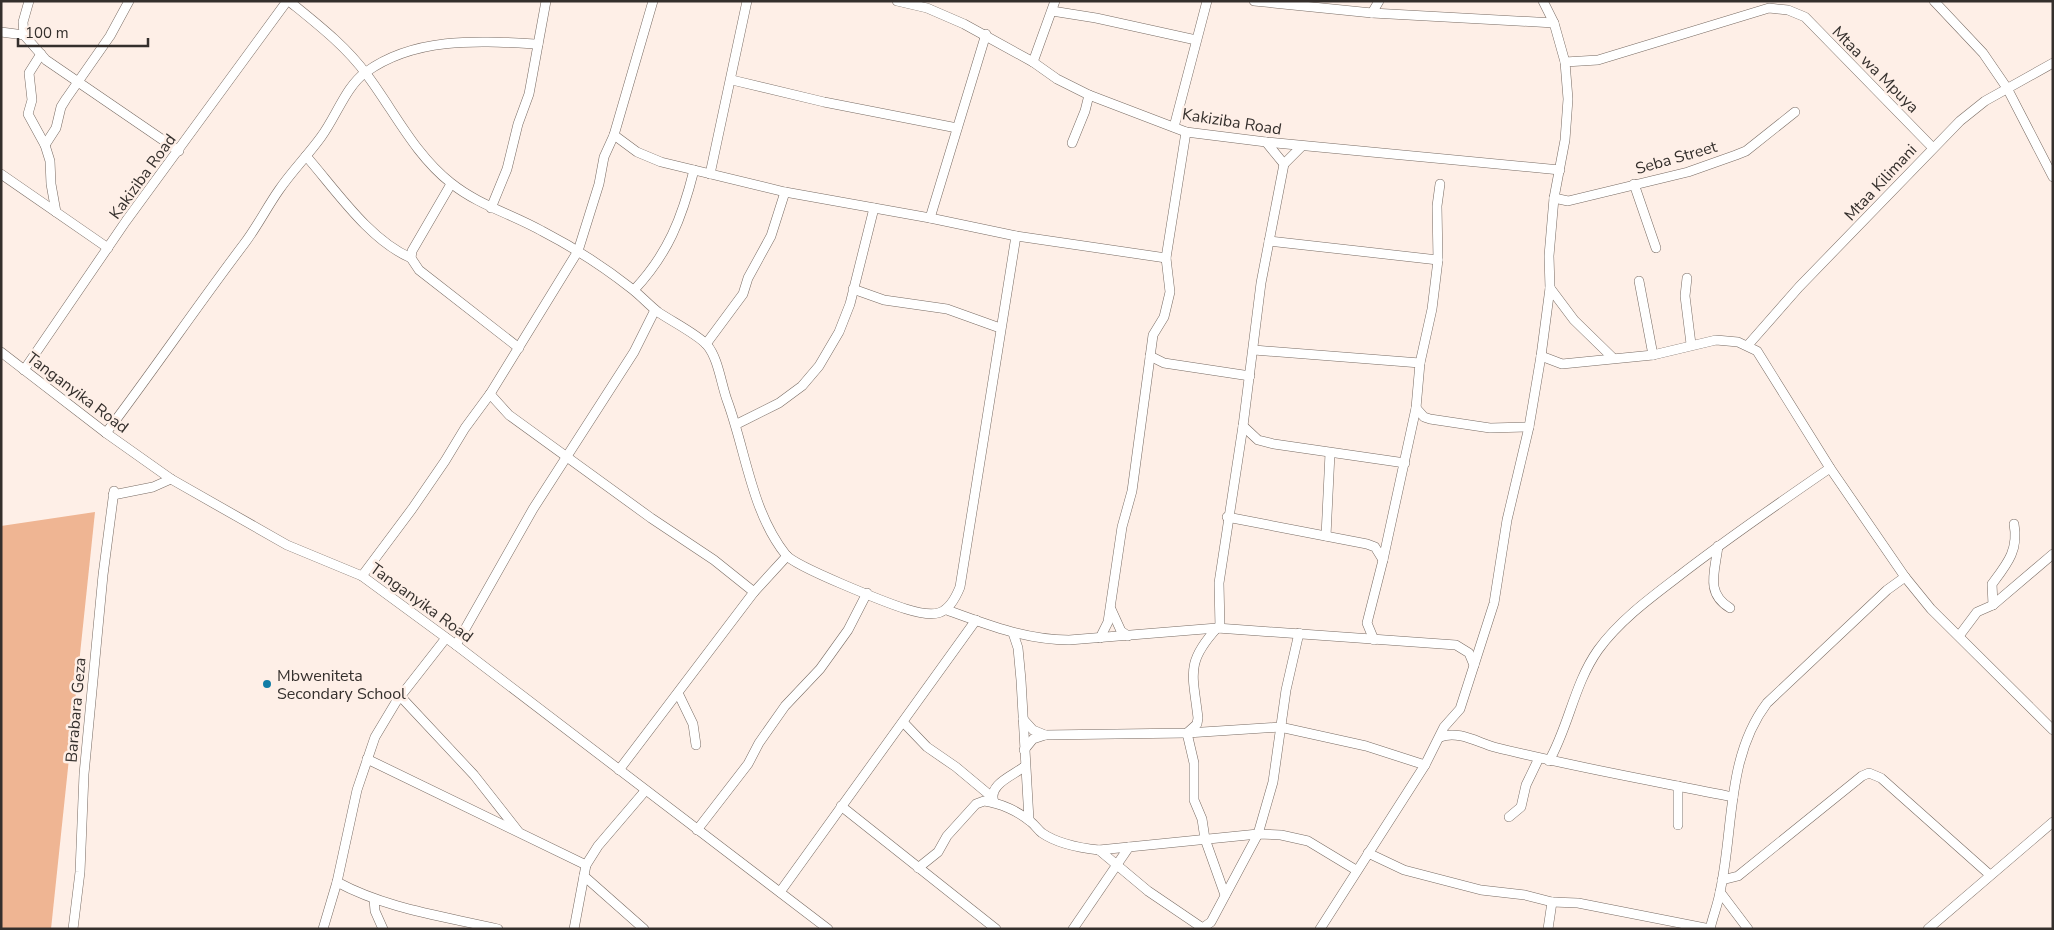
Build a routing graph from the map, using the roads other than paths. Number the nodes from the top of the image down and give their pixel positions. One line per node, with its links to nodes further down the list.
1 (29, 1): 21 (street)
2 (129, 1): 30 (street)
3 (288, 1): 28 (street); 43 (street, Kakiziba Road)
4 (546, 1): 23 (street)
5 (653, 1): 37 (street)
6 (747, 1): 29 (street)
7 (897, 1): 14 (street, Kakiziba Road)
8 (1055, 1): 16 (street)
9 (1207, 1): 22 (street)
10 (1254, 1): 15 (street)
11 (1379, 1): 17 (street)
12 (1543, 1): 18 (street)
13 (1934, 1): 31 (street)
14 (927, 4): 20 (street, Kakiziba Road)
15 (1342, 6): 17 (street)
16 (1052, 11): 22 (street); 25 (street)
17 (1372, 13): 18 (street)
18 (1554, 23): 26 (street)
19 (1, 32): 21 (street)
20 (986, 34): 25 (street, Kakiziba Road); 35 (street)
21 (24, 35): 24 (street)
22 (1196, 40): 34 (street)
23 (538, 44): 28 (street); 56 (street)
24 (41, 54): 30 (street); 40 (street)
25 (1033, 62): 32 (street, Kakiziba Road)
26 (1565, 62): 42 (street, Mtaa wa Mpuya); 47 (street)
27 (2053, 63): 31 (street, Mtaa Kilimani)
28 (366, 72): 44 (street); 51 (street)
29 (732, 80): 35 (street); 49 (street)
30 (78, 81): 40 (street); 43 (street)
31 (2007, 88): 42 (street, Mtaa Kilimani); 50 (street)
32 (1088, 95): 34 (street, Kakiziba Road); 39 (street)
33 (1795, 112): 53 (street, Seba Street)
34 (1174, 127): 36 (street, Kakiziba Road)
35 (957, 128): 59 (street)
36 (1186, 132): 38 (street, Kakiziba Road); 66 (street)
37 (614, 135): 46 (street); 64 (street)
38 (1266, 142): 41 (street, Kakiziba Road); 45 (street)
39 (1072, 143)
40 (45, 144): 58 (street)
41 (1302, 146): 45 (street); 47 (street, Kakiziba Road)
42 (1933, 148): 77 (street, Mtaa Kilimani)
43 (179, 151): 62 (street, Kakiziba Road)
44 (306, 156): 65 (street); 93 (street)
45 (1284, 164): 61 (street)
46 (694, 170): 49 (street); 72 (street)
47 (1560, 170): 55 (street)
48 (1, 174): 58 (street)
49 (710, 174): 54 (street)
50 (2053, 177)
51 (451, 184): 56 (street); 65 (street)
52 (1440, 184): 67 (street)
53 (1634, 184): 55 (street, Seba Street); 63 (street)
54 (785, 192): 57 (street); 75 (street)
55 (1554, 198): 70 (street)
56 (491, 208): 64 (street)
57 (874, 208): 59 (street); 71 (street)
58 (56, 212): 62 (street)
59 (930, 218): 60 (street)
60 (1016, 236): 66 (street); 74 (street)
61 (1269, 241): 67 (street); 79 (street)
62 (108, 248): 86 (street, Kakiziba Road)
63 (1656, 248)
64 (578, 251): 72 (street); 78 (street)
65 (411, 258): 78 (street)
66 (1166, 258): 82 (street)
67 (1438, 260): 85 (street)
68 (1687, 278): 76 (street)
69 (1639, 281): 81 (street)
70 (1550, 288): 83 (street); 84 (street)
71 (853, 289): 74 (street); 90 (street)
72 (634, 290): 73 (street)
73 (655, 310): 75 (street); 95 (street)
74 (1000, 328): 113 (street)
75 (706, 344): 90 (street)
76 (1691, 344): 77 (street); 81 (street)
77 (1748, 345): 97 (street)
78 (519, 348): 88 (street)
79 (1254, 350): 85 (street); 87 (street)
80 (1, 352): 86 (street, Tanganyika Road)
81 (1653, 355): 84 (street)
82 (1150, 356): 87 (street); 112 (street)
83 (1541, 356): 84 (street); 92 (street)
84 (1613, 358)
85 (1420, 363): 89 (street)
86 (24, 370): 93 (street, Tanganyika Road)
87 (1250, 376): 91 (street)
88 (490, 394): 95 (street); 106 (street)
89 (1416, 408): 92 (street); 96 (street)
90 (737, 424): 104 (street)
91 (1243, 426): 94 (street); 99 (street)
92 (1529, 427): 126 (street)
93 (106, 433): 98 (street, Tanganyika Road)
94 (1330, 454): 96 (street); 101 (street)
95 (567, 458): 108 (street); 125 (street)
96 (1405, 463): 105 (street)
97 (1830, 468): 102 (street); 107 (street)
98 (171, 480): 106 (street, Tanganyika Road); 175 (street, Barabara Geza)
99 (1227, 517): 101 (street); 116 (street)
100 (2014, 524): 110 (street)
101 (1326, 536): 105 (street)
102 (1718, 546): 111 (street); 142 (street)
103 (2053, 554): 110 (street)
104 (787, 556): 108 (street); 109 (street)
105 (1383, 560): 115 (street)
106 (362, 576): 121 (street, Tanganyika Road)
107 (1905, 577): 120 (street); 148 (street)
108 (754, 592): 127 (street)
109 (867, 593): 113 (street); 155 (street)
110 (1993, 605): 120 (street)
111 (1730, 608)
112 (1111, 609): 119 (street); 122 (street)
113 (947, 610): 114 (street)
114 (976, 620): 117 (street); 131 (street)
115 (1367, 623): 123 (street); 124 (street)
116 (1218, 628): 118 (street); 119 (street); 134 (street)
117 (1013, 633): 122 (street); 130 (street)
118 (1299, 633): 123 (street); 132 (street)
119 (1128, 636): 122 (street)
120 (1959, 636): 133 (street)
121 (446, 638): 125 (street, Tanganyika Road); 128 (street)
122 (1100, 638)
123 (1356, 638): 124 (street)
124 (1374, 640): 126 (street)
125 (456, 645): 145 (street, Tanganyika Road)
126 (1474, 665): 129 (street)
127 (678, 693): 138 (street); 145 (street)
128 (401, 697): 141 (street); 156 (street)
129 (1452, 718): 135 (street); 137 (street)
130 (1023, 720): 136 (street); 139 (street)
131 (902, 722): 149 (street); 150 (street)
132 (1280, 727): 134 (street); 143 (street); 157 (street)
133 (2053, 730)
134 (1187, 733): 136 (street); 158 (street)
135 (1458, 734): 137 (street); 140 (street)
136 (1045, 735): 139 (street)
137 (1440, 737): 143 (street)
138 (696, 745)
139 (1024, 750): 144 (street)
140 (1539, 758): 142 (street); 151 (street)
141 (366, 759): 156 (street); 169 (street)
142 (1549, 761): 146 (street)
143 (1426, 765): 161 (street)
144 (1024, 766): 149 (street); 152 (street)
145 (619, 770): 147 (street, Tanganyika Road)
146 (1678, 786): 148 (street); 154 (street)
147 (645, 791): 155 (street, Tanganyika Road); 162 (street)
148 (1733, 797): 168 (street)
149 (993, 799): 152 (street); 164 (street)
150 (841, 806): 164 (street); 170 (street)
151 (1508, 817)
152 (1029, 820): 160 (street)
153 (2053, 822): 166 (street)
154 (1678, 825)
155 (697, 830): 170 (street, Tanganyika Road)
156 (519, 833): 162 (street)
157 (1258, 834): 158 (street); 165 (street); 172 (street)
158 (1205, 839): 159 (street); 172 (street)
159 (1129, 847): 160 (street); 163 (street)
160 (1099, 850): 163 (street)
161 (1368, 853): 165 (street); 174 (street)
162 (586, 865): 167 (street)
163 (1114, 865): 172 (street); 183 (street)
164 (918, 868): 182 (street)
165 (1356, 870): 184 (street)
166 (1990, 875): 168 (street); 188 (street)
167 (584, 876): 179 (street); 180 (street)
168 (1722, 880): 171 (street)
169 (337, 882): 173 (street); 176 (street)
170 (780, 892): 181 (street, Tanganyika Road)
171 (1720, 892): 186 (street); 187 (street)
172 (1226, 895)
173 (374, 899): 177 (street); 178 (street)
174 (1552, 902): 185 (street); 186 (street)
175 (73, 929)
176 (323, 929)
177 (383, 929)
178 (498, 929)
179 (574, 929)
180 (644, 929)
181 (828, 929)
182 (996, 929)
183 (1073, 929)
184 (1320, 929)
185 (1548, 929)
186 (1710, 929)
187 (1748, 929)
188 (1928, 929)

